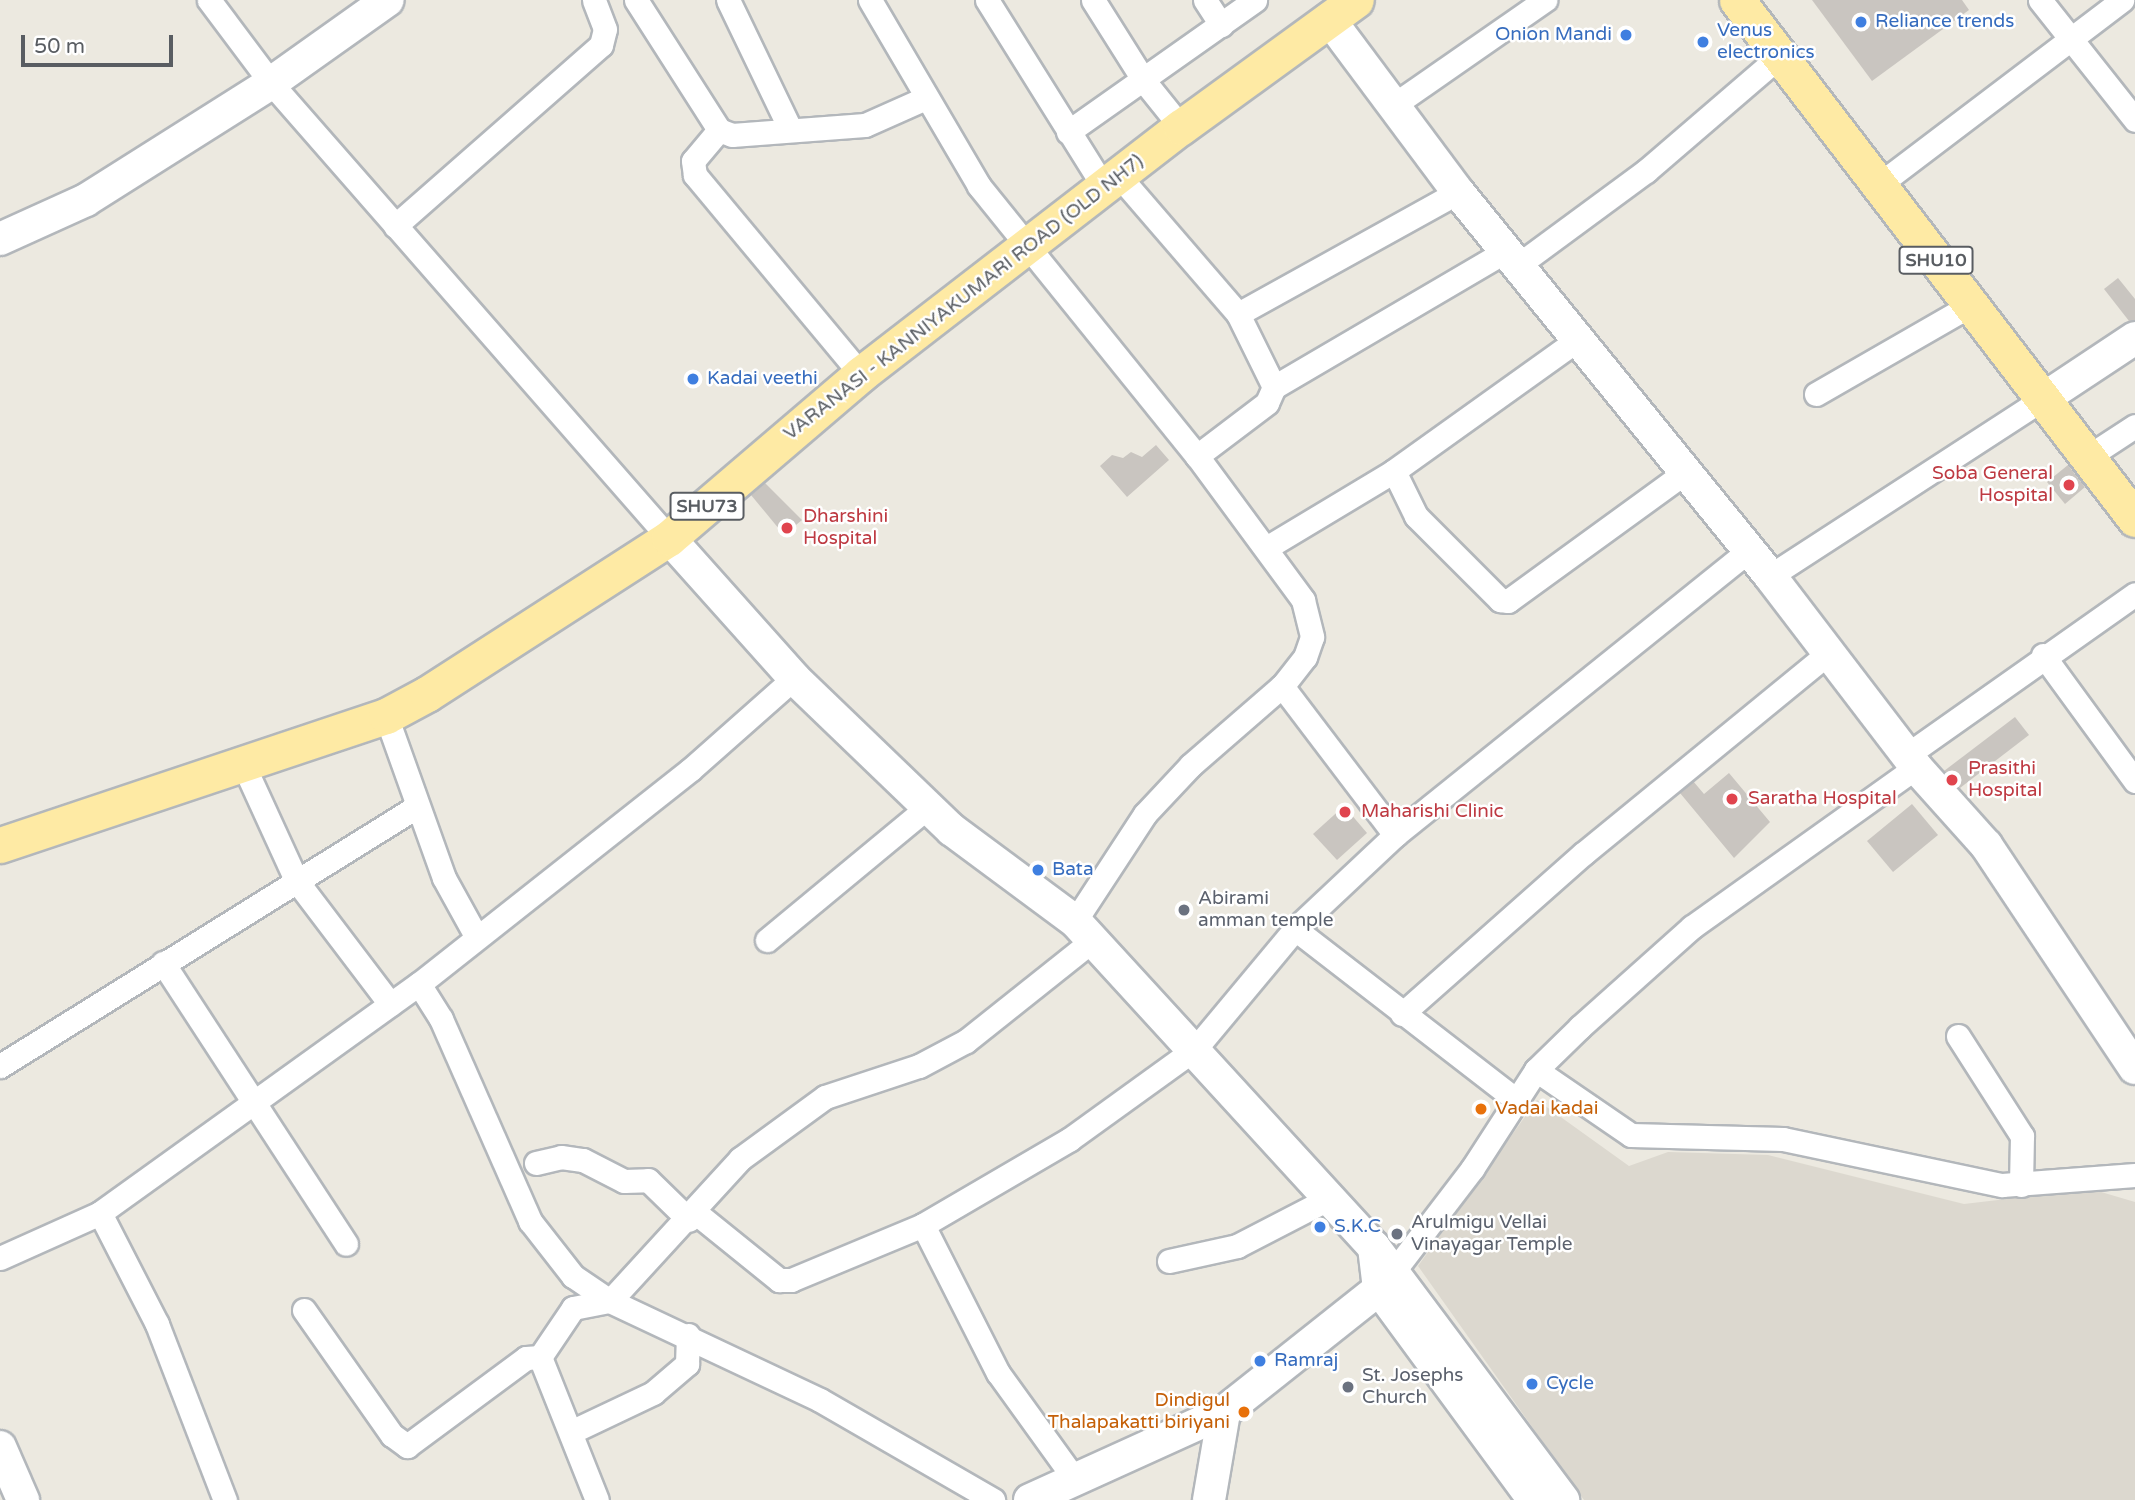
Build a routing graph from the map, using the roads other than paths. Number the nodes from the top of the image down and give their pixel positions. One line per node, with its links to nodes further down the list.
1 (209, 0): 20 (street)
2 (388, 0): 20 (main road)
3 (594, 0): 31 (street)
4 (636, 0): 26 (street)
5 (728, 0): 24 (street)
6 (870, 0): 21 (street)
7 (987, 0): 27 (street)
8 (1093, 0): 19 (street)
9 (1205, 0): 16 (street)
10 (1255, 0): 16 (street)
11 (1545, 0): 22 (street)
12 (1737, 0): 18 (main road, SHU10)
13 (2040, 0): 17 (street)
14 (2122, 0): 17 (street)
15 (1334, 6): 22 (main road); 25 (main road, VARANASI - KANNIYAKUMARI ROAD (OLD NH7) / SHU73)
16 (1221, 25): 19 (street)
17 (2070, 39): 23 (street); 29 (street)
18 (1783, 53): 29 (main road, SHU10); 34 (street)
19 (1144, 81): 25 (street); 27 (street)
20 (271, 83): 31 (street); 32 (main road)
21 (926, 99): 24 (street); 33 (street)
22 (1391, 107): 30 (main road)
23 (2135, 120)
24 (789, 127): 26 (street)
25 (1181, 127): 28 (main road, VARANASI - KANNIYAKUMARI ROAD (OLD NH7) / SHU73)
26 (719, 130): 39 (street)
27 (1068, 132): 28 (street)
28 (1111, 181): 33 (main road, VARANASI - KANNIYAKUMARI ROAD (OLD NH7) / SHU73); 36 (street)
29 (1881, 183): 35 (main road, SHU10)
30 (1458, 192): 34 (main road); 36 (street)
31 (395, 226): 49 (street)
32 (0, 239)
33 (1028, 248): 39 (main road, VARANASI - KANNIYAKUMARI ROAD (OLD NH7) / SHU73); 44 (street)
34 (1511, 258): 38 (main road); 40 (street)
35 (1969, 306): 41 (street); 42 (main road, SHU10)
36 (1238, 314): 40 (street)
37 (2135, 338): 42 (main road)
38 (1577, 340): 46 (street); 47 (main road)
39 (861, 374): 49 (main road, VARANASI - KANNIYAKUMARI ROAD (OLD NH7) / SHU73)
40 (1274, 387): 44 (street)
41 (1816, 394)
42 (2046, 397): 45 (main road, SHU10); 52 (street)
43 (2135, 426): 45 (street)
44 (1197, 456): 50 (street)
45 (2089, 456): 48 (main road, SHU10)
46 (1394, 471): 47 (street); 50 (street)
47 (1684, 473): 51 (main road)
48 (2132, 508)
49 (670, 538): 56 (main road); 58 (main road, VARANASI - KANNIYAKUMARI ROAD (OLD NH7) / SHU73)
50 (1266, 548): 57 (street)
51 (1747, 552): 52 (main road); 64 (street)
52 (1770, 576): 54 (main road)
53 (2135, 594): 55 (street)
54 (1827, 654): 59 (main road); 74 (street)
55 (2043, 655): 59 (street); 61 (street)
56 (793, 678): 63 (main road); 69 (street)
57 (1282, 686): 64 (street); 68 (street)
58 (386, 716): 60 (main road, VARANASI - KANNIYAKUMARI ROAD (OLD NH7) / SHU73); 62 (street)
59 (1911, 761): 78 (main road); 79 (street)
60 (243, 764): 65 (main road, VARANASI - KANNIYAKUMARI ROAD (OLD NH7) / SHU73); 66 (street)
61 (2132, 773)
62 (417, 806): 66 (street); 69 (street)
63 (928, 807): 68 (main road); 70 (street)
64 (1395, 835): 67 (street)
65 (0, 845)
66 (296, 880): 71 (street); 73 (street)
67 (1295, 929): 74 (street); 76 (street)
68 (1084, 931): 76 (main road); 87 (street)
69 (476, 936): 72 (street)
70 (767, 940)
71 (163, 963): 77 (street); 81 (street)
72 (419, 984): 73 (street); 93 (street)
73 (390, 1004): 81 (street)
74 (1402, 1014): 80 (street)
75 (1958, 1036): 84 (street)
76 (1195, 1049): 85 (main road); 88 (street)
77 (0, 1066)
78 (2135, 1068)
79 (1536, 1070): 80 (street); 84 (street)
80 (1517, 1100): 92 (street)
81 (250, 1103): 86 (street); 89 (street)
82 (536, 1163): 87 (street)
83 (2135, 1175): 84 (street)
84 (2021, 1185)
85 (1330, 1198): 91 (street); 92 (main road)
86 (100, 1213): 90 (street); 102 (street)
87 (692, 1217): 88 (street); 93 (street)
88 (923, 1225): 100 (street)
89 (346, 1244)
90 (0, 1258)
91 (1169, 1261)
92 (1388, 1280): 97 (main road); 107 (main road); 108 (main road)
93 (610, 1301): 95 (street); 96 (street)
94 (304, 1310): 96 (street)
95 (688, 1335): 98 (street); 104 (street)
96 (540, 1357): 98 (street)
97 (1224, 1412): 100 (main road); 106 (main road)
98 (573, 1431): 103 (street)
99 (0, 1447): 101 (main road)
100 (1076, 1481): 105 (main road)
101 (23, 1500)
102 (225, 1500)
103 (597, 1500)
104 (993, 1500)
105 (1030, 1500)
106 (1209, 1500)
107 (1534, 1500)
108 (1563, 1500)

